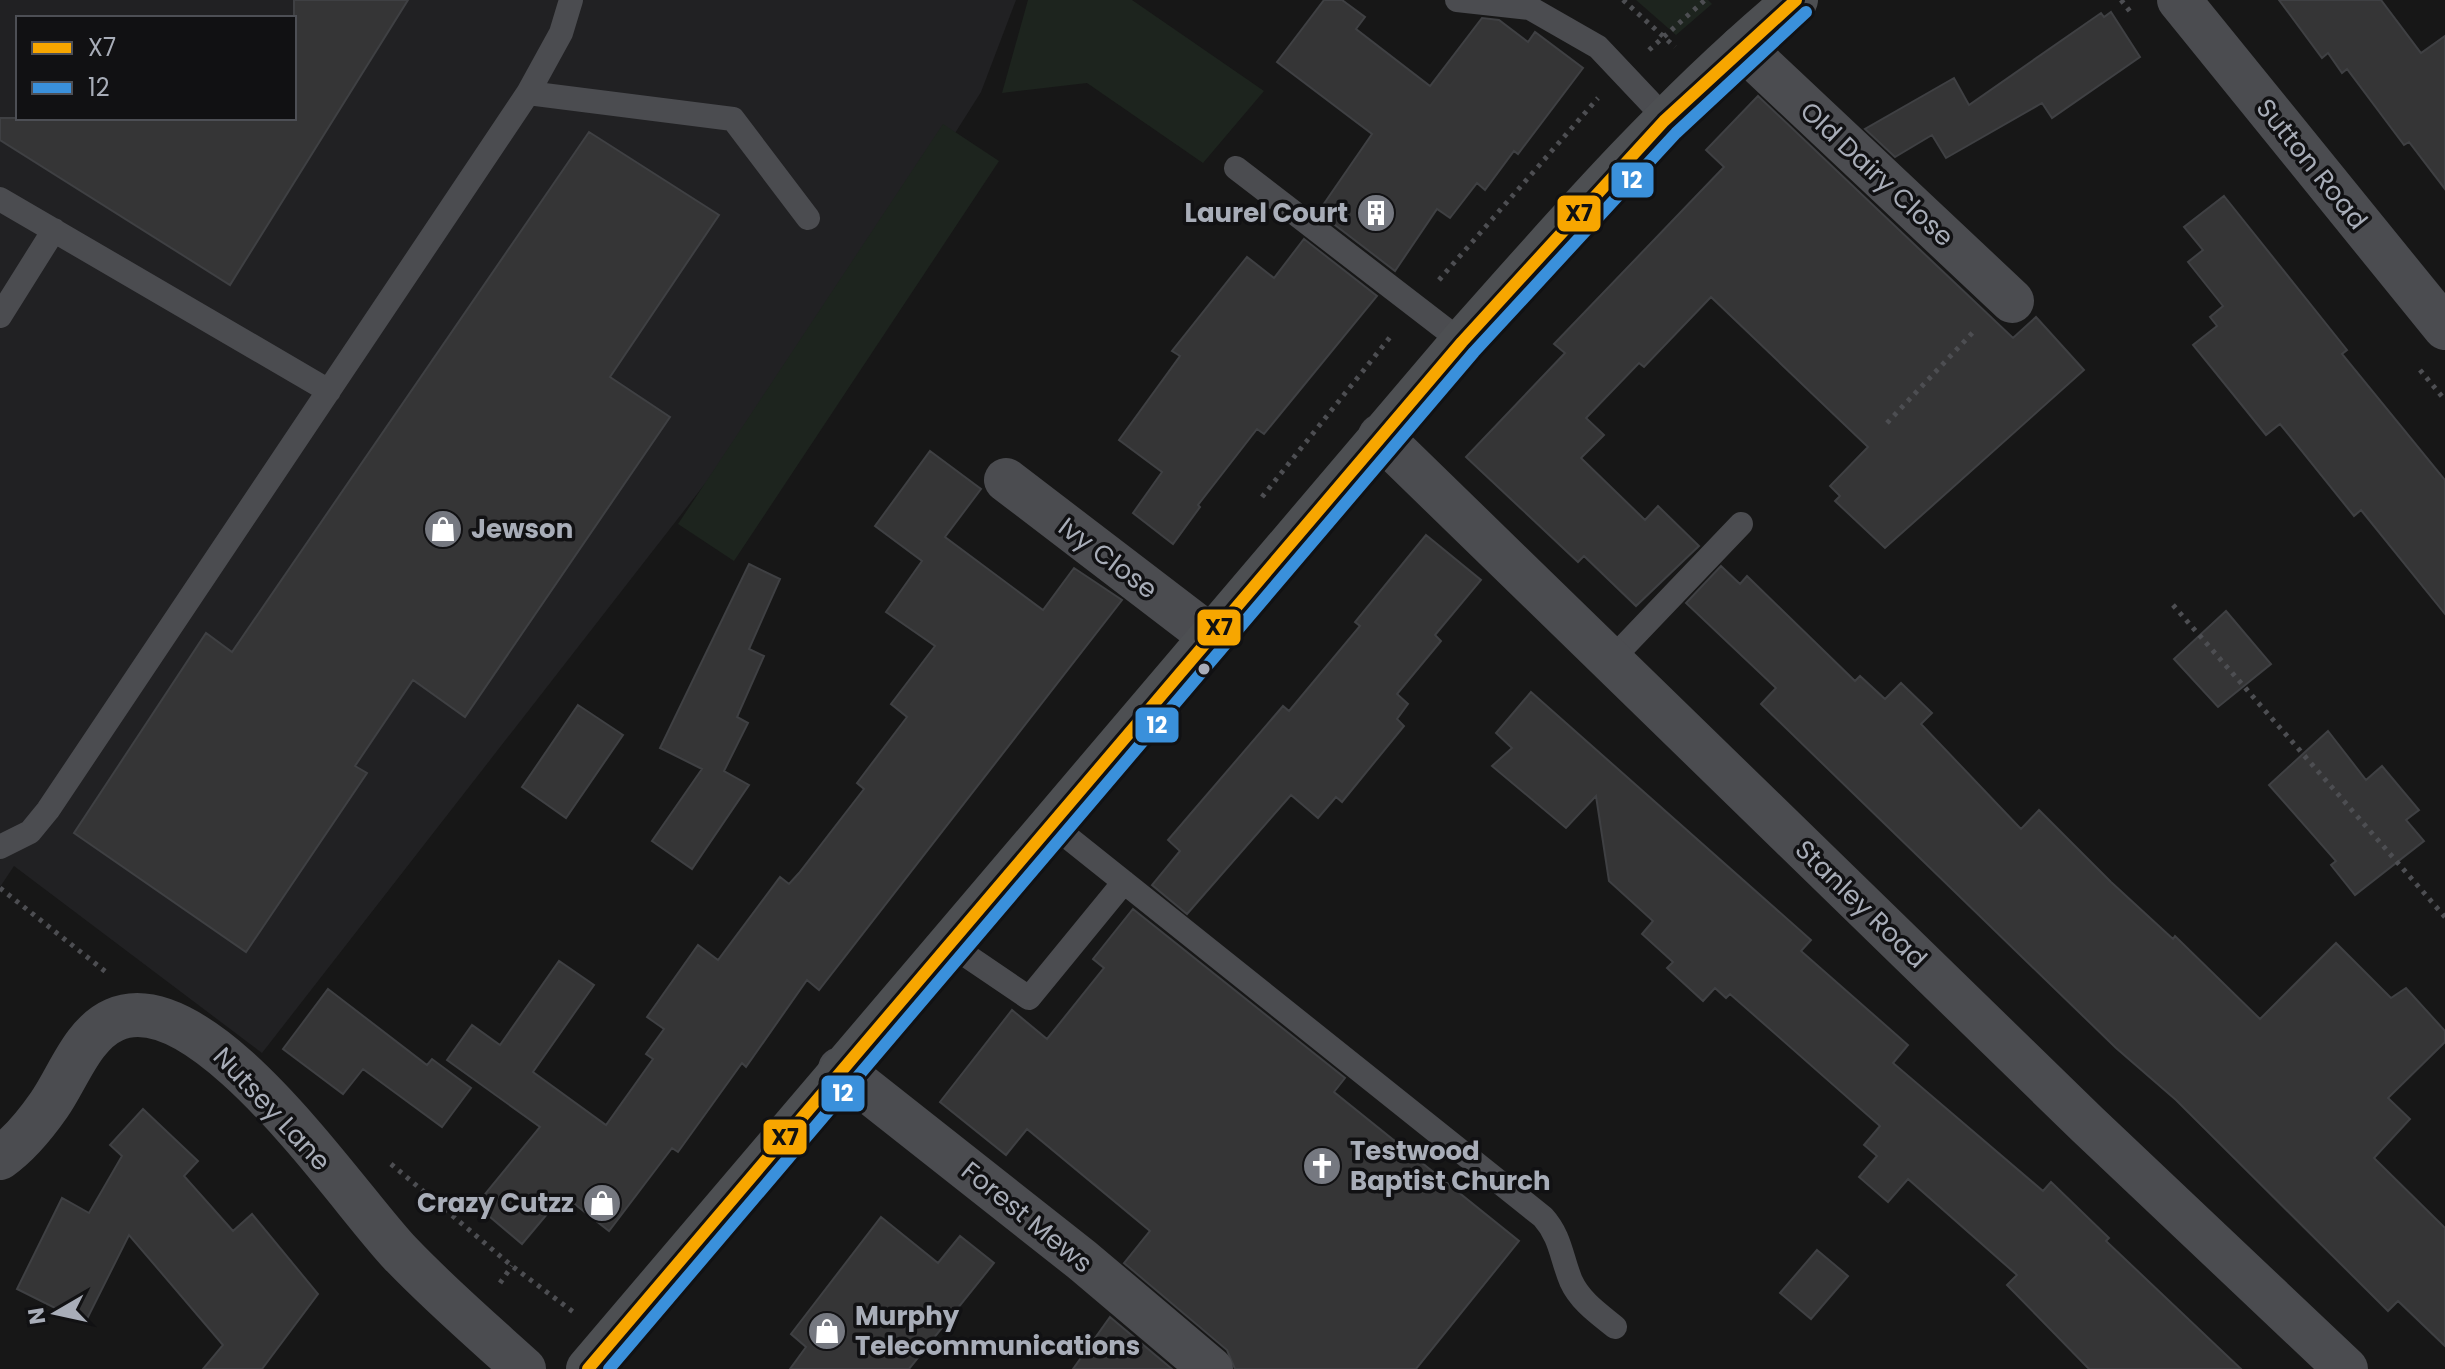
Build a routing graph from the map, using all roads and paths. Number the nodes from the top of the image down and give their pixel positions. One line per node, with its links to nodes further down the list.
1 (571, 0): 8 (lane)
2 (1457, 0): 9 (lane)
3 (1623, 0): 7 (path)
4 (1796, 0): 6 (main road)
5 (2179, 0): 16 (street, Sutton Road)
6 (1742, 47): 7 (main road); 14 (street, Old Dairy Close)
7 (1707, 78): 9 (main road)
8 (528, 93): 12 (lane); 18 (lane)
9 (1666, 119): 17 (main road)
10 (1236, 168): 17 (lane)
11 (0, 199): 13 (lane)
12 (808, 218)
13 (54, 230): 15 (lane); 18 (lane)
14 (2009, 298): 19 (path)
15 (0, 316)
16 (2445, 328)
17 (1462, 342): 20 (main road)
18 (329, 391): 27 (lane)
19 (1887, 423)
20 (1380, 436): 24 (main road); 25 (street, Stanley Road)
21 (1006, 480): 24 (street, Ivy Close)
22 (1741, 524): 25 (lane)
23 (2173, 605): 30 (path)
24 (1210, 636): 26 (main road)
25 (1611, 660): 40 (street, Stanley Road)
26 (1050, 823): 28 (lane); 31 (main road)
27 (0, 847)
28 (1124, 882): 31 (lane); 36 (lane)
29 (0, 888): 32 (path)
30 (2445, 917)
31 (948, 943): 33 (main road)
32 (134, 1014): 34 (street); 38 (street, Nutsey Lane)
33 (840, 1069): 37 (main road); 39 (street, Forest Mews)
34 (0, 1158)
35 (385, 1159): 37 (path)
36 (1615, 1327)
37 (600, 1355)
38 (524, 1369)
39 (1211, 1369)
40 (2346, 1369)

